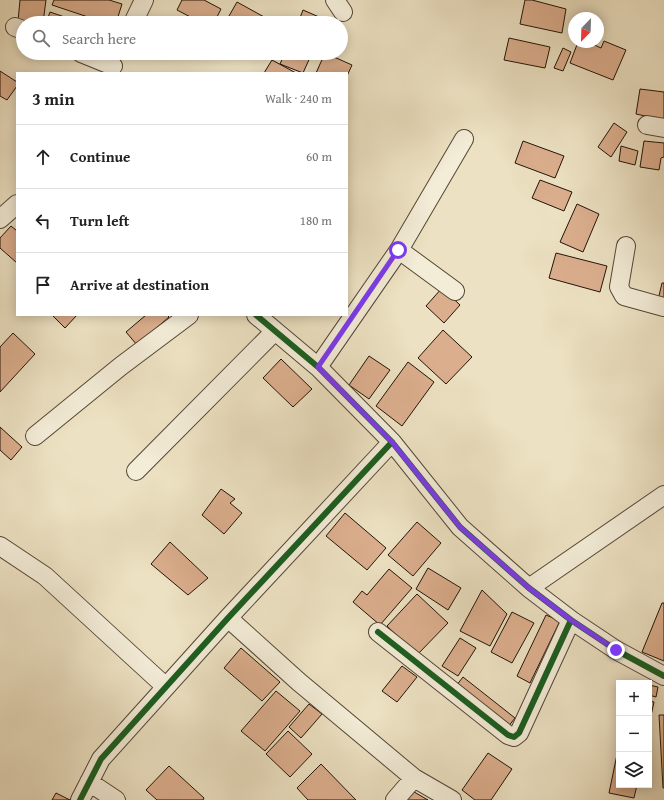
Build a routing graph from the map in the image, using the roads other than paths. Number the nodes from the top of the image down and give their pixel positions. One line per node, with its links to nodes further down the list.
1 (144, 0): 2 (street)
2 (136, 16)
3 (101, 60): 4 (street)
4 (113, 64)
5 (464, 139): 9 (street)
6 (16, 205): 7 (street)
7 (0, 219)
8 (626, 246): 11 (street)
9 (398, 250): 10 (street); 15 (street)
10 (455, 291)
11 (664, 307)
12 (188, 316): 16 (street)
13 (257, 316): 14 (street)
14 (275, 332): 15 (street); 18 (street)
15 (318, 367): 17 (street)
16 (35, 436)
17 (392, 442): 21 (street); 22 (street)
18 (136, 471)
19 (664, 495): 21 (street)
20 (0, 546): 26 (street)
21 (529, 588): 23 (street)
22 (228, 618): 26 (street); 27 (street)
23 (571, 620): 24 (street); 25 (street)
24 (378, 632)
25 (664, 676)
26 (166, 687): 28 (street)
27 (414, 778): 31 (street); 32 (street)
28 (89, 782): 29 (street); 30 (street)
29 (80, 800)
30 (116, 800)
31 (395, 800)
32 (452, 800)

